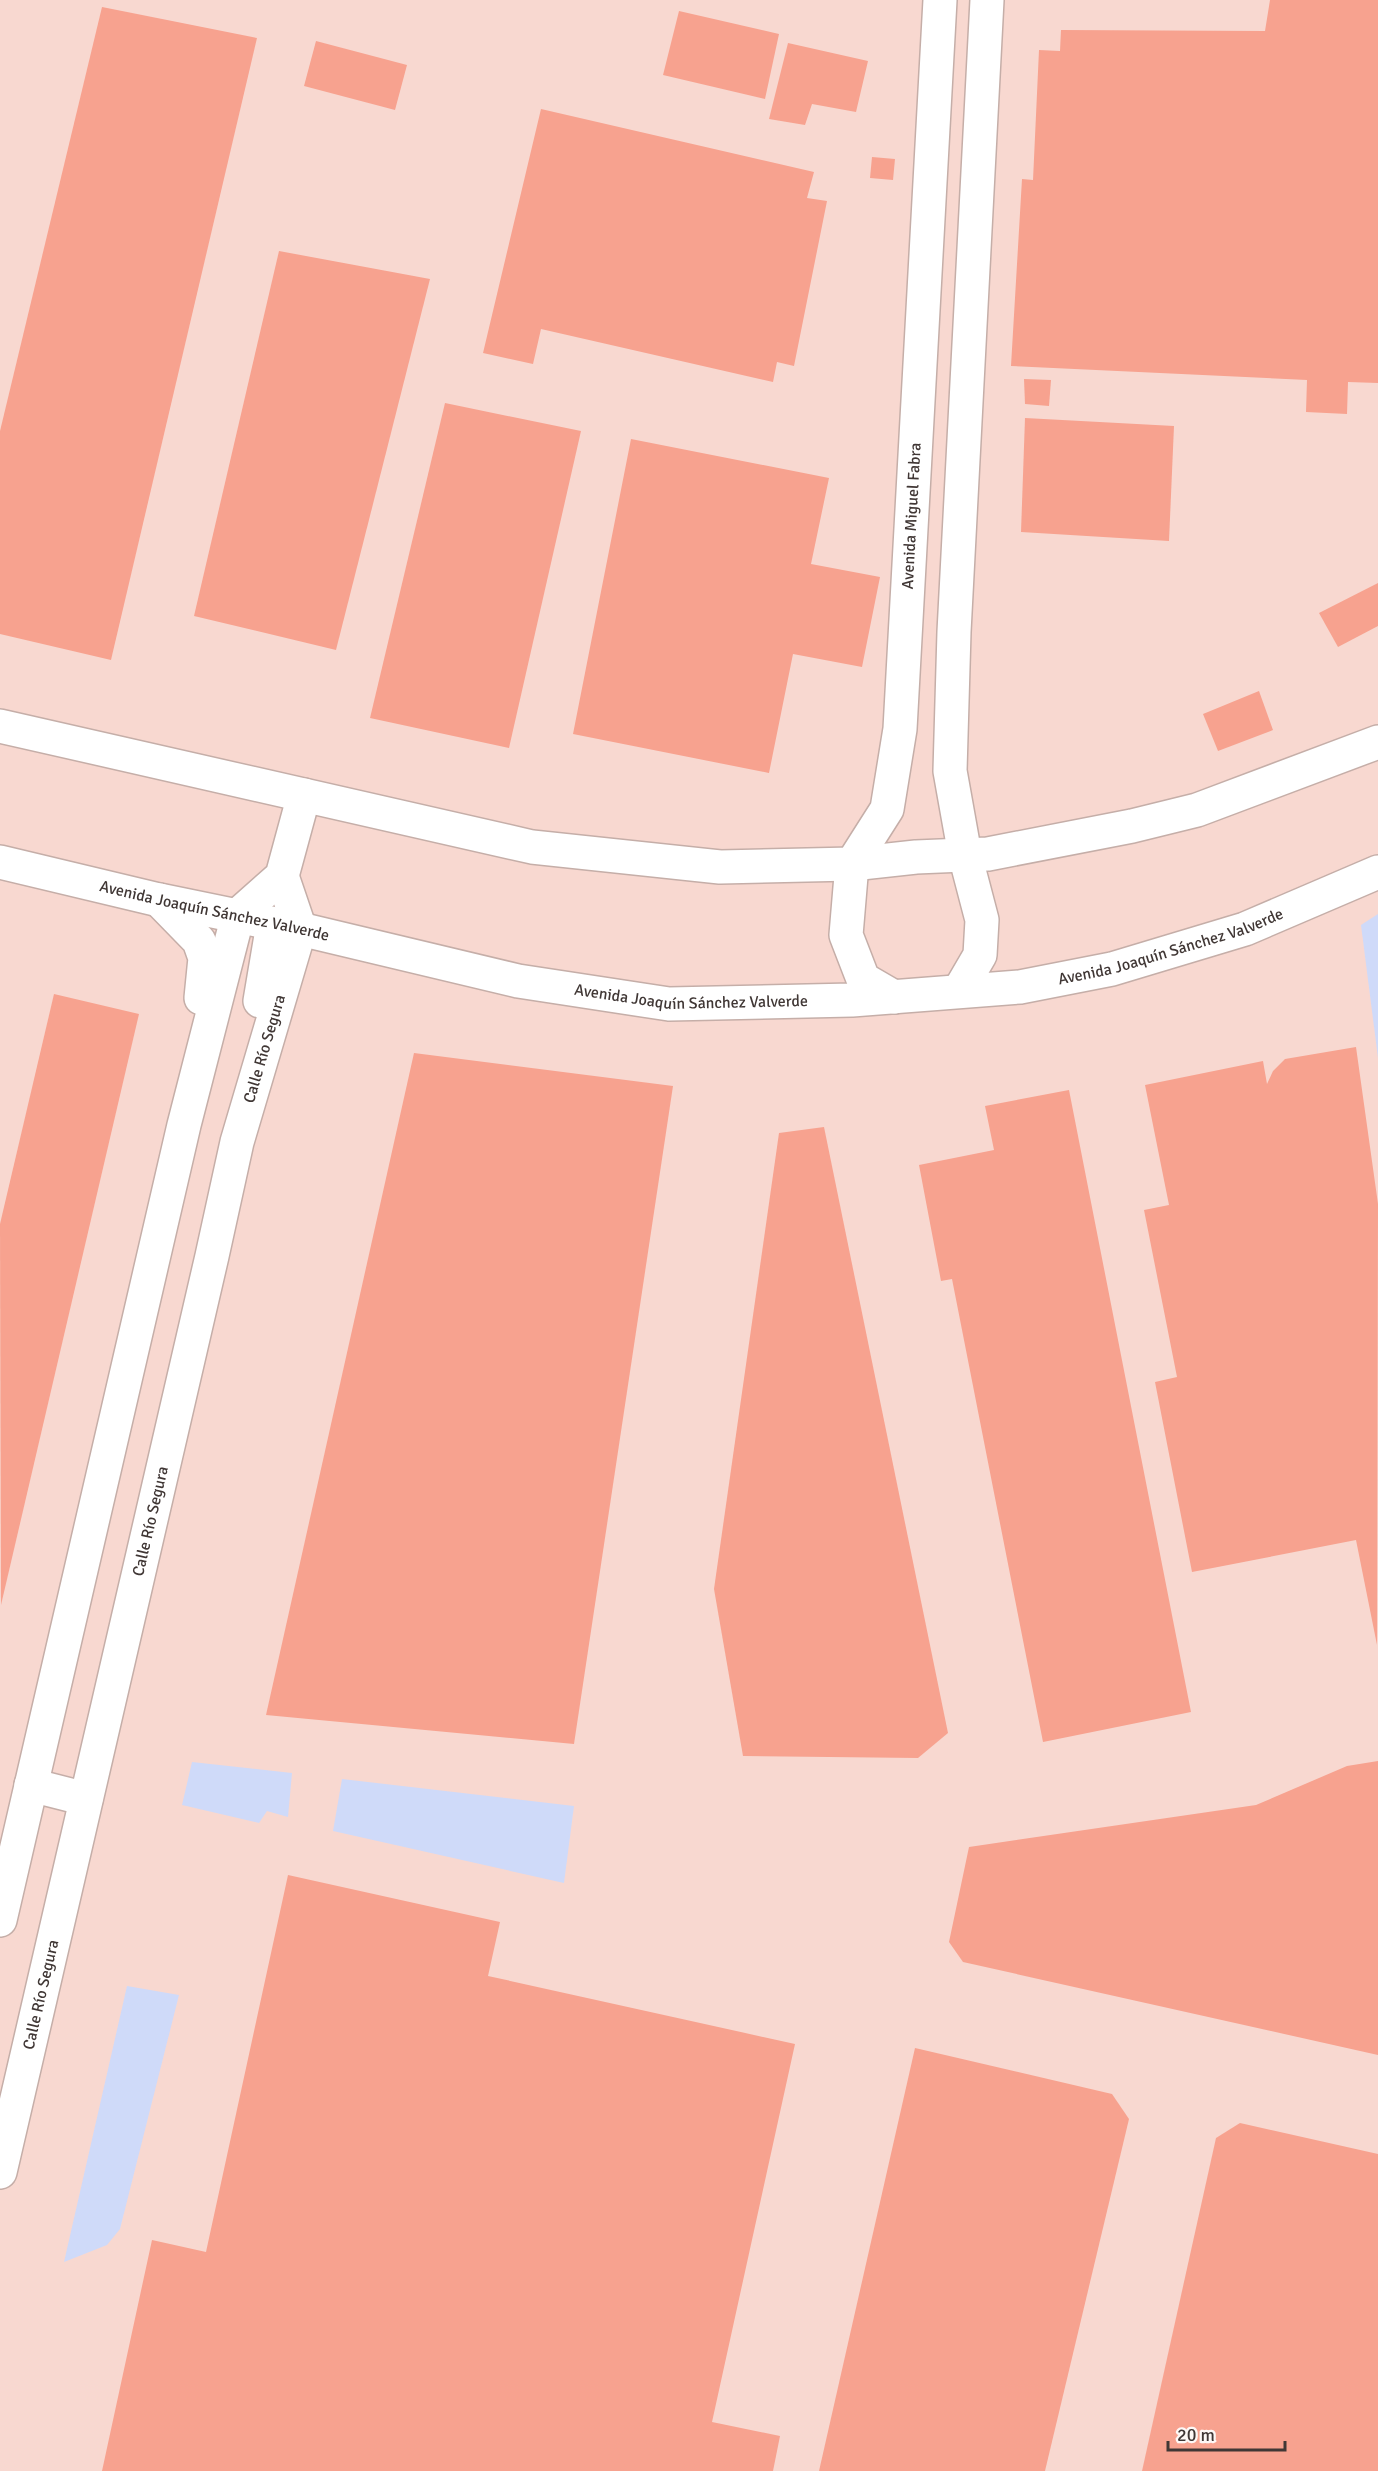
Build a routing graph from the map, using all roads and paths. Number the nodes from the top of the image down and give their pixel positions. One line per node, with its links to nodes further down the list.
1 (940, 0): 8 (main road, Avenida Miguel Fabra)
2 (987, 0): 6 (main road)
3 (0, 726): 5 (main road)
4 (1378, 742): 6 (main road)
5 (304, 795): 8 (main road); 10 (main road)
6 (965, 855): 8 (main road); 14 (main road)
7 (0, 862): 11 (main road, Avenida Joaquín Sánchez Valverde)
8 (852, 864): 15 (main road, Avenida Miguel Fabra)
9 (1378, 872): 14 (main road, Avenida Joaquín Sánchez Valverde)
10 (282, 876): 12 (main road); 13 (main road)
11 (159, 900): 12 (main road, Avenida Joaquín Sánchez Valverde); 16 (main road)
12 (238, 915): 13 (main road, Avenida Joaquín Sánchez Valverde); 16 (main road)
13 (287, 926): 15 (main road, Avenida Joaquín Sánchez Valverde); 18 (main road, Calle Río Segura)
14 (959, 992): 15 (main road, Avenida Joaquín Sánchez Valverde)
15 (894, 997)
16 (184, 1125): 17 (main road)
17 (31, 1785): 18 (main road); 19 (main road)
18 (86, 1799): 20 (main road, Calle Río Segura)
19 (0, 1920)
20 (0, 2172)

